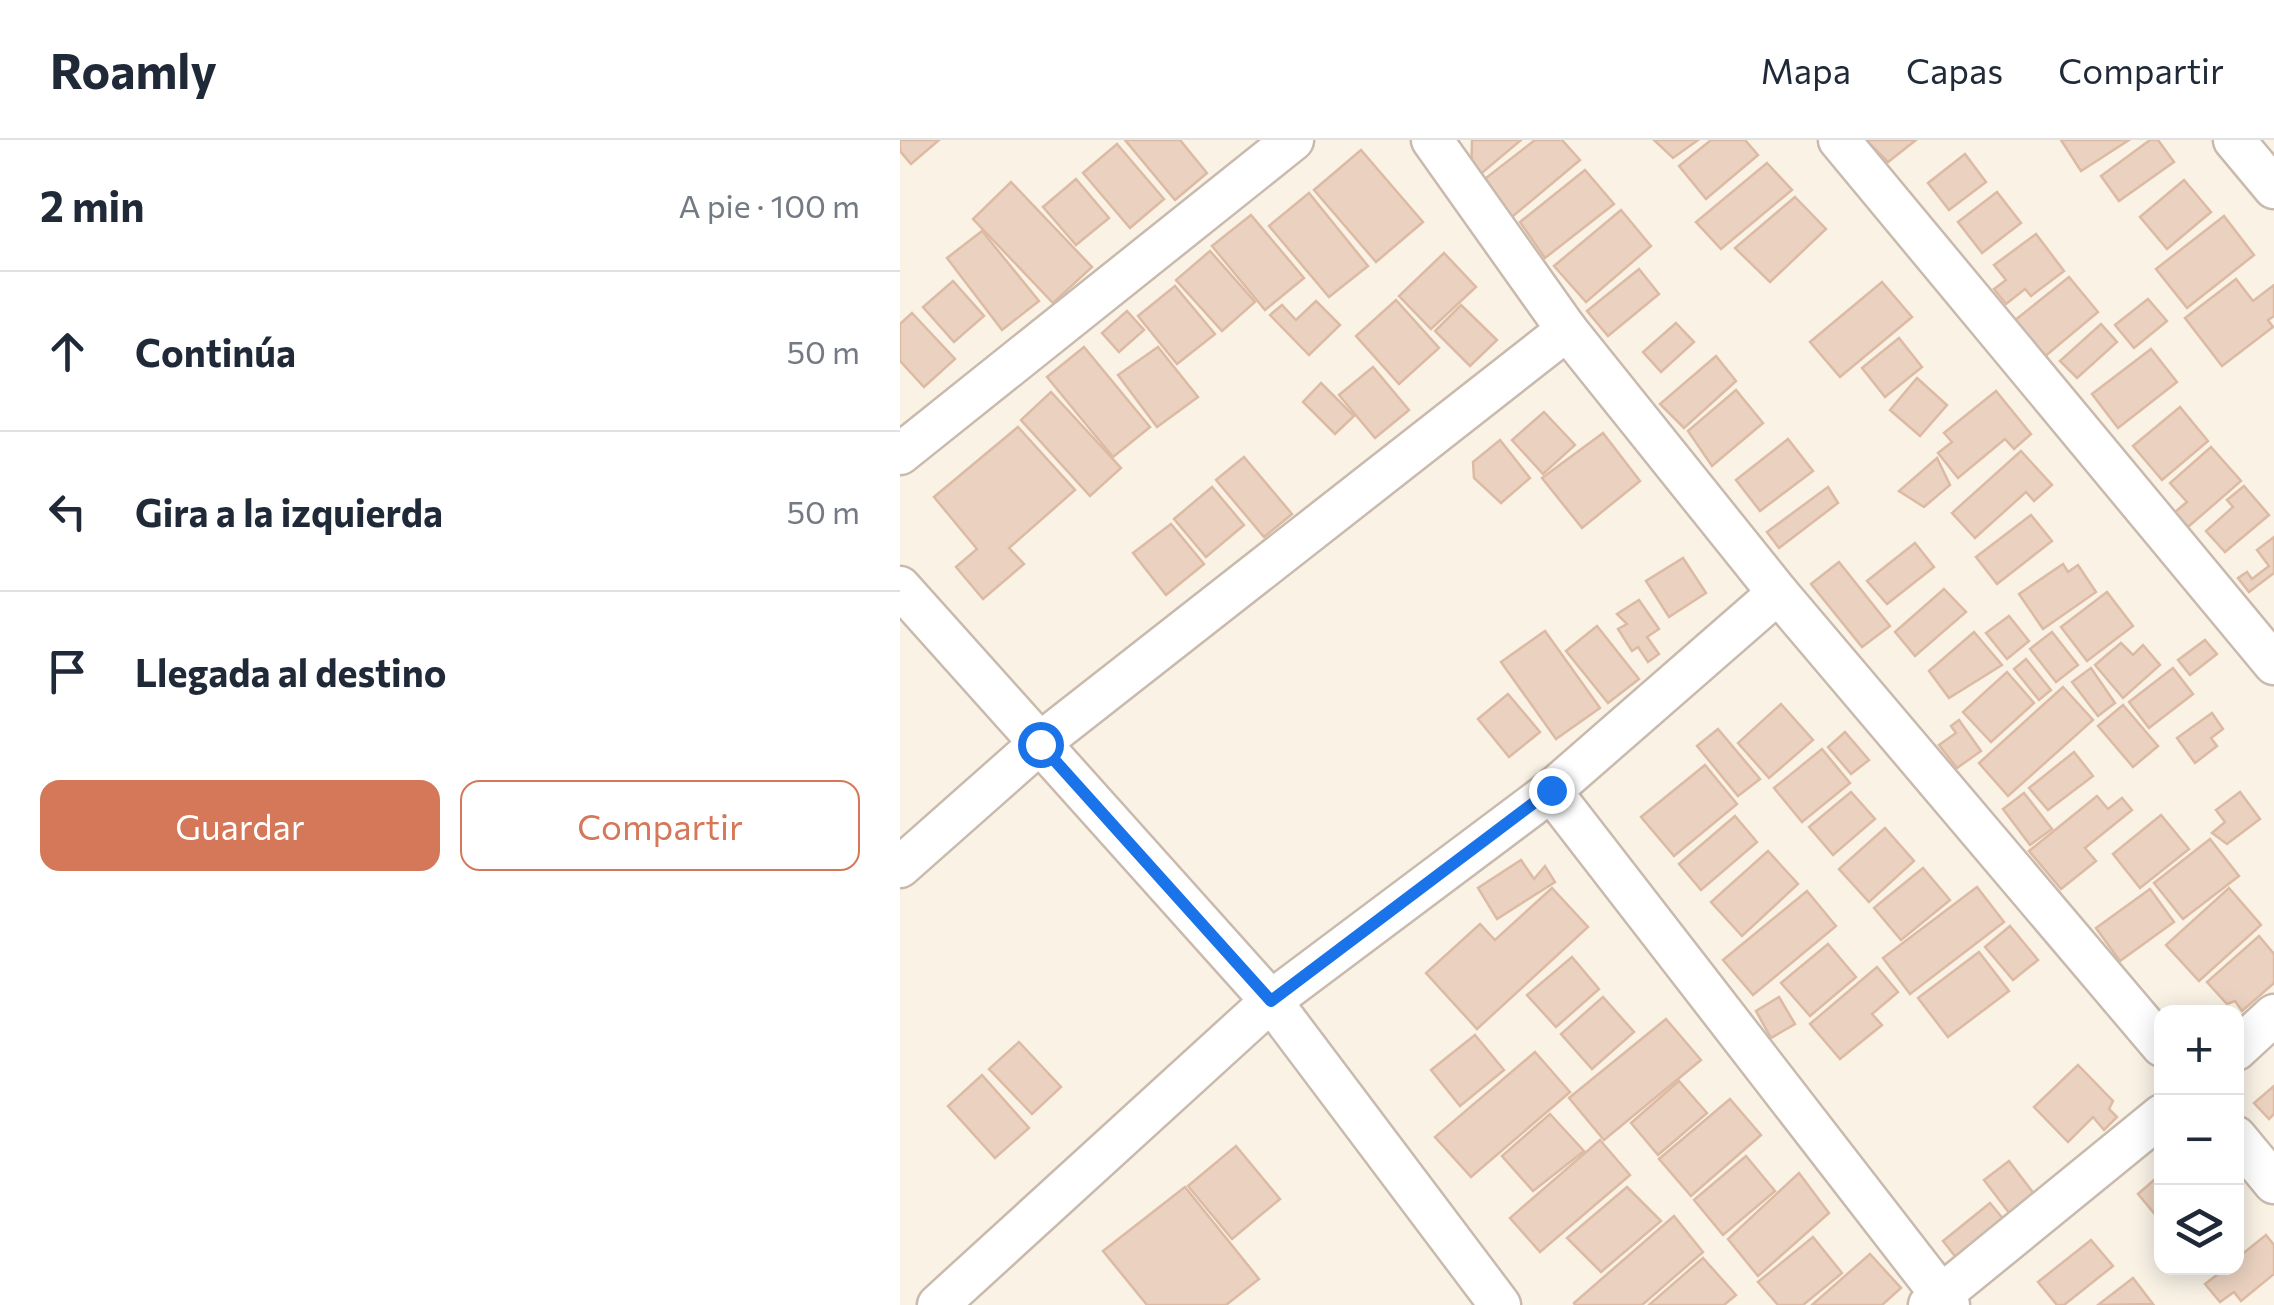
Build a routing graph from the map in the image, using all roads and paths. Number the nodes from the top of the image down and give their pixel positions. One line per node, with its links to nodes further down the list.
1 (1293, 140): 7 (street)
2 (1432, 140): 6 (street)
3 (1839, 140): 10 (street)
4 (2234, 140): 5 (street)
5 (2274, 188)
6 (1567, 330): 9 (street); 11 (street)
7 (900, 454)
8 (900, 586): 11 (street)
9 (1778, 593): 12 (street); 16 (street)
10 (2274, 664)
11 (1040, 744): 13 (street); 14 (street)
12 (1551, 790): 14 (street); 21 (street)
13 (900, 867)
14 (1271, 1001): 22 (street); 23 (street)
15 (2274, 1015): 17 (street)
16 (2154, 1037)
17 (2244, 1043)
18 (2154, 1123): 21 (street)
19 (2244, 1147): 20 (street)
20 (2274, 1183)
21 (1940, 1302)
22 (938, 1305)
23 (1500, 1305)

